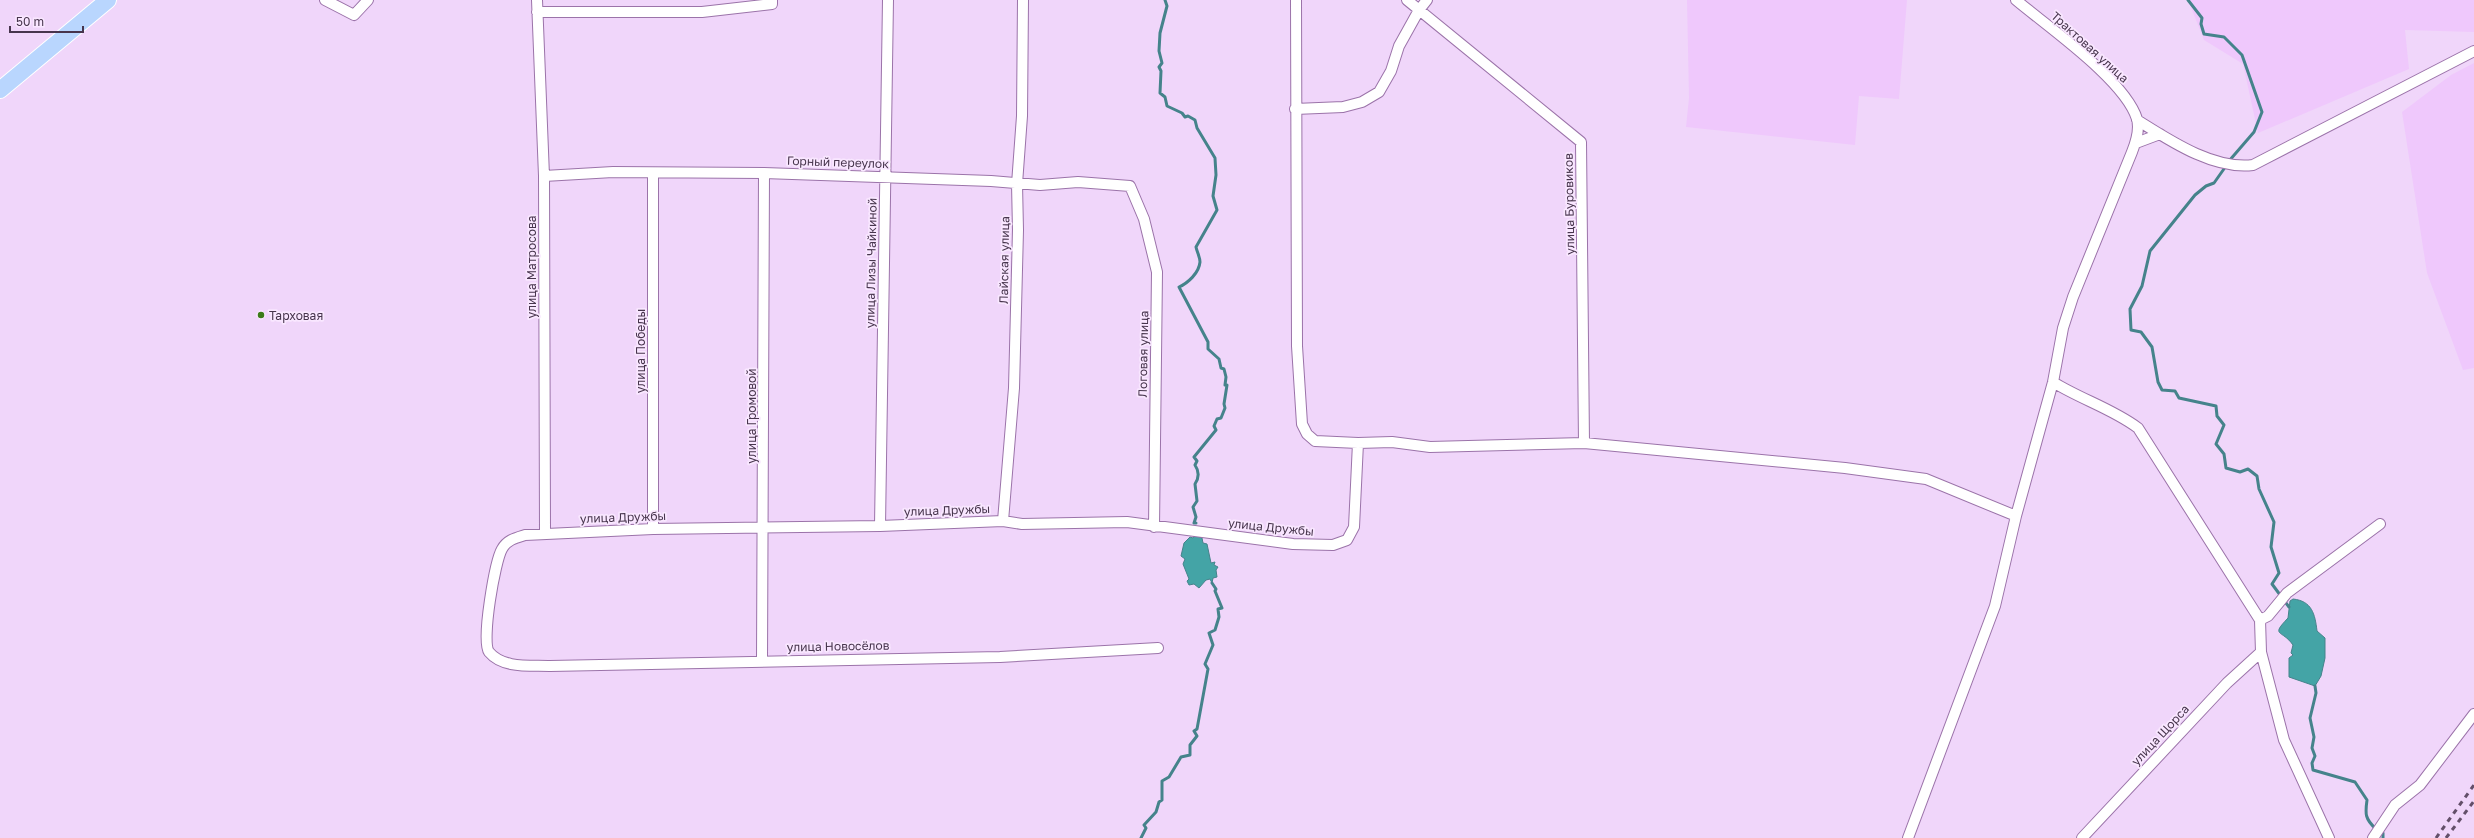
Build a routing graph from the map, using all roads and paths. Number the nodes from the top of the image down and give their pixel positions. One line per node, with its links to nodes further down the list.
1 (108, 0): 15 (main road)
2 (325, 0): 3 (street)
3 (368, 0)
4 (537, 0): 13 (street, улица Матросова)
5 (772, 0): 13 (street)
6 (888, 0): 23 (street, улица Лизы Чайкиной)
7 (1023, 0): 24 (street, Лайская улица)
8 (1296, 0): 16 (street)
9 (1407, 0): 12 (street, улица Буровиков)
10 (1427, 0): 12 (street)
11 (2016, 0): 17 (street, Трактовая улица)
12 (1419, 10): 16 (street); 28 (street, улица Буровиков)
13 (537, 12): 22 (street, улица Матросова)
14 (2474, 51): 18 (street)
15 (0, 90)
16 (1295, 110): 27 (street)
17 (2137, 120): 18 (street); 19 (street)
18 (2160, 134): 19 (street)
19 (2136, 143): 26 (street)
20 (764, 172): 21 (street, Горный переулок); 23 (street, Горный переулок); 32 (street, улица Громовой)
21 (653, 173): 22 (street, Горный переулок); 35 (street, улица Победы)
22 (544, 176): 36 (street, улица Матросова)
23 (886, 177): 24 (street, Горный переулок); 33 (street, улица Лизы Чайкиной)
24 (1017, 184): 25 (street, Горный переулок); 30 (street, Лайская улица)
25 (1130, 186): 34 (street, Логовая улица)
26 (2053, 382): 29 (street); 37 (street)
27 (1358, 443): 28 (street); 34 (street, улица Дружбы)
28 (1584, 443): 29 (street)
29 (2016, 516): 43 (street)
30 (1003, 521): 33 (street, улица Дружбы); 34 (street, улица Дружбы)
31 (2380, 524): 37 (street)
32 (764, 526): 33 (street, улица Дружбы); 35 (street, улица Дружбы); 40 (street, улица Громовой)
33 (880, 526)
34 (1154, 527)
35 (653, 529): 36 (street, улица Дружбы)
36 (545, 533): 41 (street, улица Дружбы)
37 (2260, 620): 39 (street)
38 (1158, 648): 40 (street, улица Новосёлов)
39 (2261, 652): 44 (street, улица Щорса); 45 (street)
40 (762, 660): 41 (street, улица Новосёлов)
41 (519, 665)
42 (2474, 714): 46 (street)
43 (1908, 838)
44 (2082, 838)
45 (2329, 838)
46 (2373, 838)

